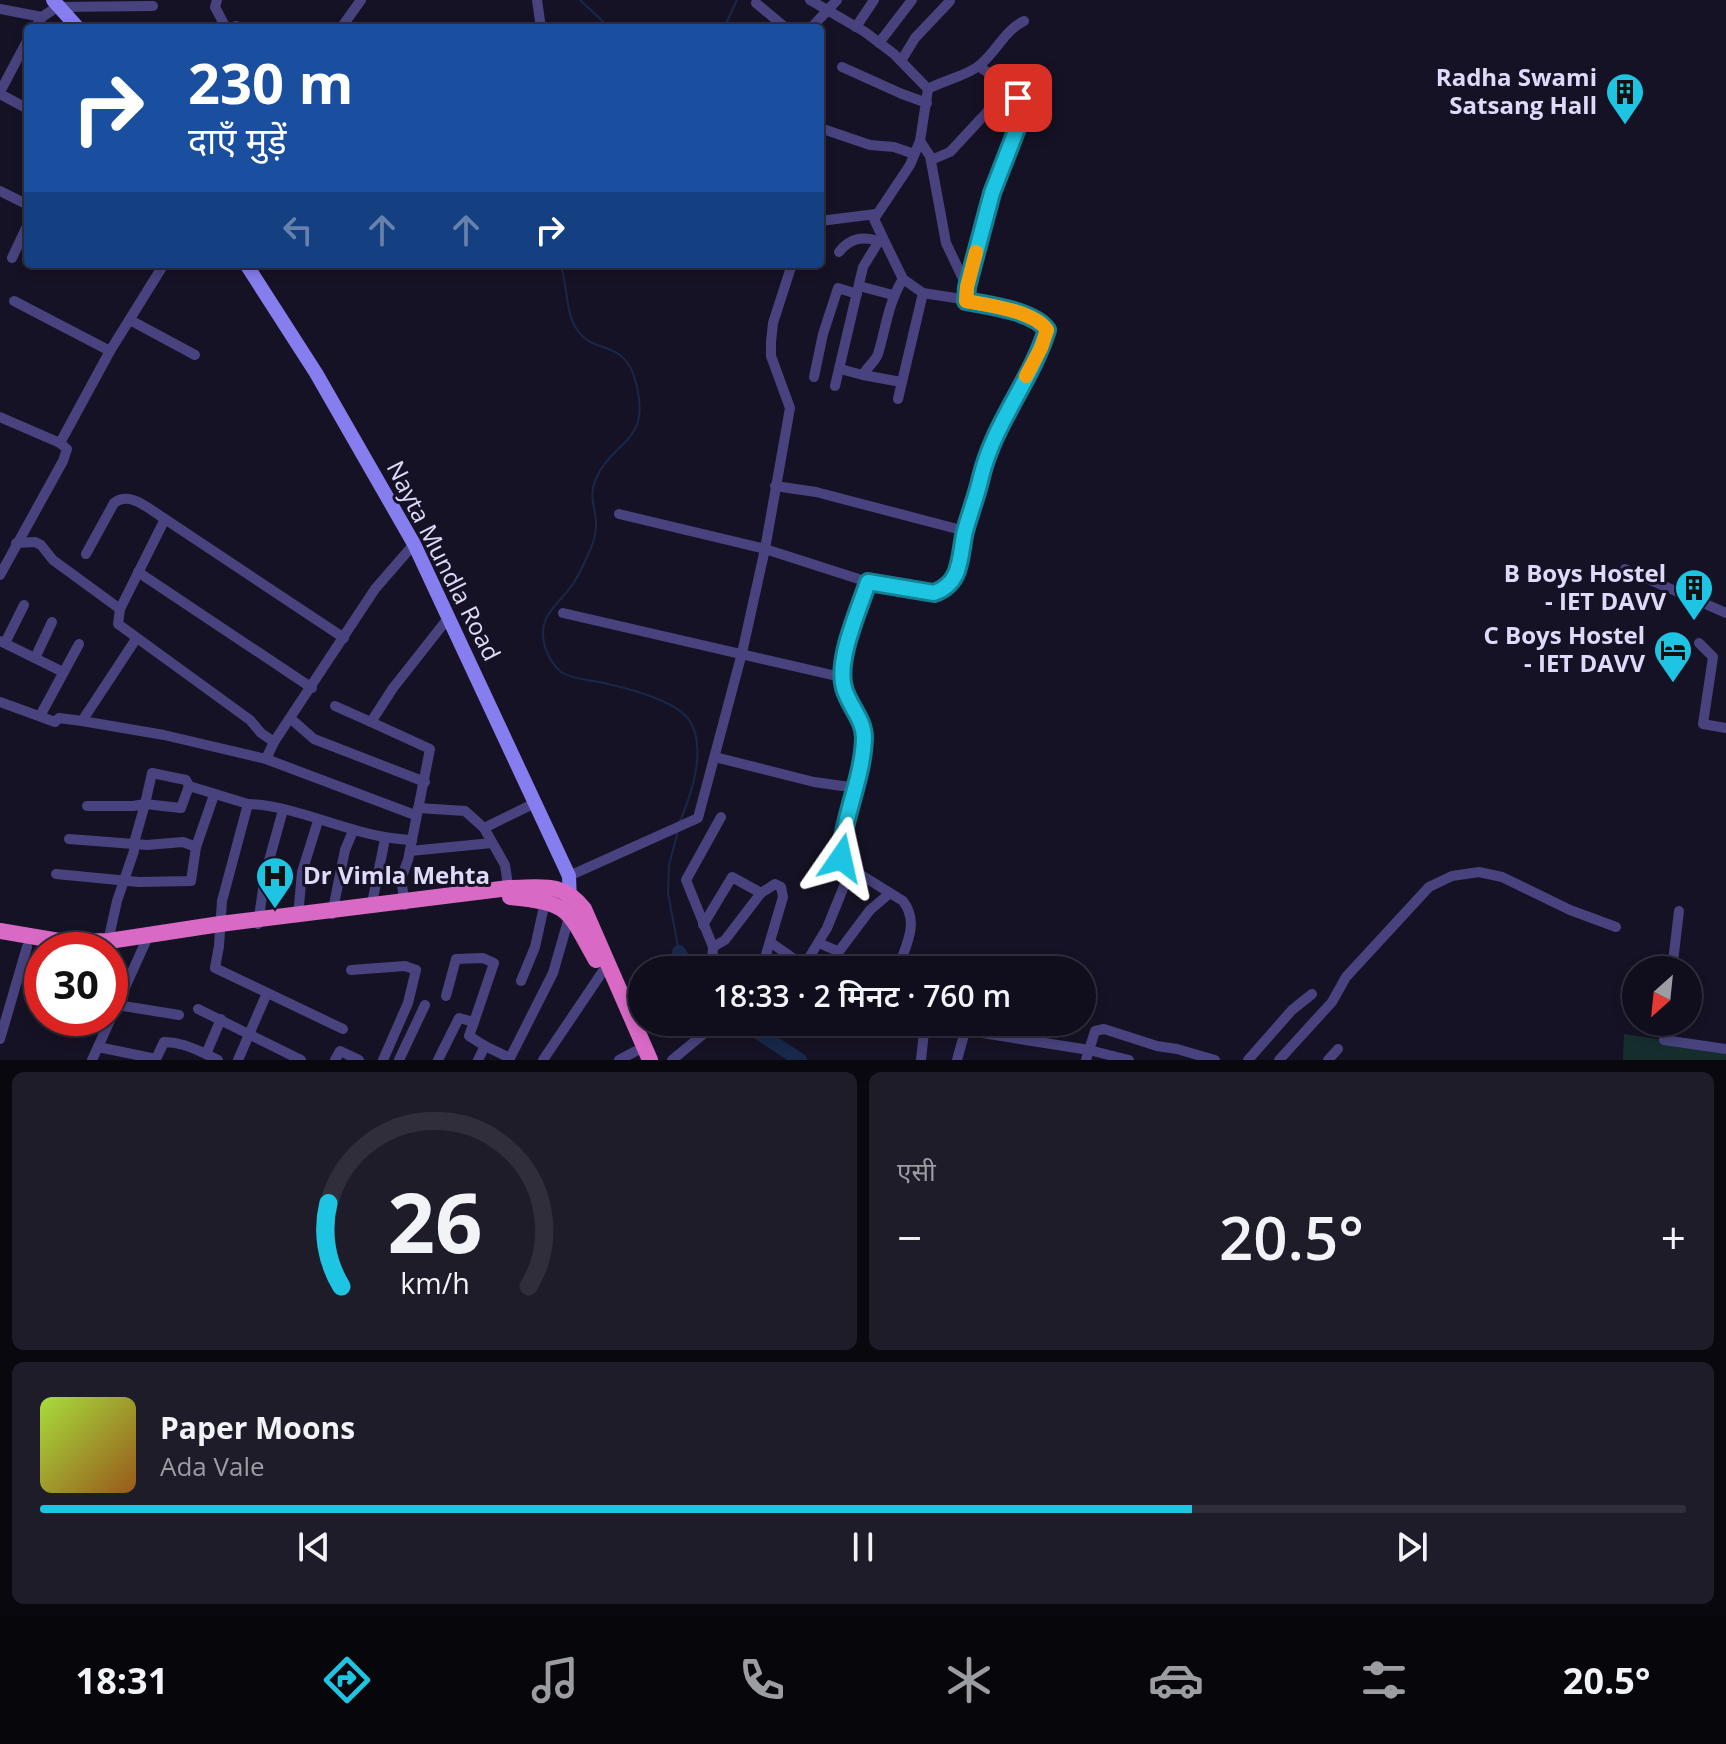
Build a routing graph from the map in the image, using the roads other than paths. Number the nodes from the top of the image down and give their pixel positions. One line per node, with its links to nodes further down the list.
1 (217, 0): 18 (street)
2 (361, 0): 19 (street)
3 (537, 0): 20 (street)
4 (810, 0): 13 (street)
5 (837, 0): 13 (street)
6 (874, 0): 23 (street)
7 (912, 0): 24 (street)
8 (950, 1): 26 (street)
9 (55, 3): 11 (street); 14 (street); 17 (main road)
10 (756, 3): 21 (street)
11 (153, 6)
12 (0, 9): 14 (street)
13 (830, 11): 22 (street); 23 (street)
14 (42, 17): 16 (street)
15 (1024, 21): 27 (street)
16 (38, 24)
17 (74, 24)
18 (225, 24)
19 (344, 24)
20 (540, 24)
21 (781, 24)
22 (815, 24)
23 (856, 27): 24 (street)
24 (879, 43): 26 (street)
25 (24, 47): 30 (street)
26 (901, 61): 29 (street)
27 (979, 66): 29 (street); 50 (street)
28 (842, 67): 31 (street)
29 (928, 89): 31 (street)
30 (0, 93): 32 (street)
31 (927, 103): 35 (street)
32 (24, 107)
33 (989, 110): 37 (street)
34 (824, 129): 36 (street)
35 (920, 141): 36 (street); 37 (street)
36 (914, 154): 40 (street)
37 (931, 160): 50 (street)
38 (0, 191): 39 (street)
39 (24, 203)
40 (876, 214): 41 (street); 43 (street)
41 (824, 220)
42 (24, 232): 45 (street)
43 (880, 238): 44 (street); 49 (street); 51 (street)
44 (839, 252)
45 (12, 258)
46 (162, 268): 56 (street)
47 (249, 268): 73 (main road, Nayta Mundla Road)
48 (791, 268): 68 (street)
49 (903, 279): 52 (street); 53 (street)
50 (967, 287): 55 (street)
51 (858, 290): 53 (street); 59 (street); 60 (street)
52 (923, 293): 55 (street); 63 (street)
53 (893, 295): 61 (street)
54 (14, 301): 57 (street)
55 (966, 301): 71 (street)
56 (130, 320): 57 (street); 58 (street)
57 (110, 351): 67 (street)
58 (195, 355)
59 (819, 360): 60 (street); 62 (street)
60 (840, 367): 61 (street); 64 (street)
61 (863, 375): 63 (street)
62 (814, 377)
63 (901, 382): 65 (street)
64 (835, 386)
65 (898, 399)
66 (0, 417): 67 (street)
67 (60, 443): 72 (street)
68 (775, 486): 71 (street); 74 (street)
69 (619, 514): 74 (street)
70 (165, 519): 75 (street); 78 (street); 86 (street)
71 (965, 531): 79 (street)
72 (16, 543): 76 (street); 81 (street)
73 (414, 544): 84 (main road, Nayta Mundla Road); 86 (street)
74 (765, 549): 79 (street); 91 (street)
75 (86, 554)
76 (1, 568)
77 (1625, 569): 83 (street)
78 (138, 572): 81 (street); 95 (street)
79 (868, 582): 94 (street)
80 (24, 605): 88 (street)
81 (120, 609): 87 (street)
82 (563, 613): 91 (street)
83 (1726, 613)
84 (449, 617): 101 (street); 110 (main road, Nayta Mundla Road)
85 (52, 622): 92 (street)
86 (344, 638): 95 (street)
87 (136, 639): 100 (street); 103 (street)
88 (3, 642): 92 (street)
89 (1699, 643): 102 (street)
90 (79, 644): 93 (street)
91 (742, 653): 94 (street); 104 (street)
92 (35, 658): 93 (street)
93 (63, 672): 98 (street)
94 (841, 677): 108 (street)
95 (312, 688): 99 (street)
96 (0, 702): 98 (street)
97 (335, 706): 101 (street)
98 (40, 716): 100 (street)
99 (290, 718): 103 (street); 106 (street)
100 (82, 721): 105 (street)
101 (371, 722): 106 (street)
102 (1726, 728)
103 (274, 742): 105 (street)
104 (715, 757): 108 (street); 128 (street)
105 (266, 759): 115 (street)
106 (425, 782): 115 (street)
107 (189, 786): 109 (street); 111 (street); 111 (street)
108 (857, 788): 126 (street)
109 (214, 795): 112 (street); 125 (street)
110 (535, 803): 118 (street); 128 (main road, Nayta Mundla Road)
111 (145, 804): 113 (street); 122 (street)
112 (248, 804): 114 (street); 143 (street)
113 (87, 806)
114 (283, 810): 117 (street); 141 (street)
115 (417, 812): 118 (street); 124 (street)
116 (721, 817): 142 (street)
117 (318, 821): 119 (street); 140 (street)
118 (484, 828): 123 (street)
119 (353, 831): 121 (street); 138 (street)
120 (69, 839): 122 (street)
121 (385, 839): 124 (street); 136 (street)
122 (134, 843): 125 (street); 129 (street)
123 (492, 843): 124 (street); 130 (street)
124 (411, 846): 135 (street)
125 (196, 847): 129 (street)
126 (851, 869): 132 (street); 153 (street)
127 (56, 874): 129 (street)
128 (569, 876): 133 (main road, Nayta Mundla Road)
129 (125, 879): 146 (street)
130 (510, 892): 133 (highway); 134 (highway); 135 (highway)
131 (761, 893): 142 (street); 152 (street); 155 (street)
132 (890, 893): 153 (street); 158 (street)
133 (570, 894): 139 (main road, Nayta Mundla Road); 190 (highway)
134 (545, 902): 139 (highway); 164 (street)
135 (404, 904): 136 (highway)
136 (371, 908): 138 (highway)
137 (1679, 911): 159 (street)
138 (332, 914): 140 (highway)
139 (570, 914): 162 (highway); 192 (street)
140 (298, 918): 141 (highway)
141 (258, 923): 143 (highway)
142 (703, 925): 155 (street)
143 (219, 927): 148 (highway); 149 (highway); 165 (street)
144 (1616, 927): 212 (street)
145 (0, 931): 147 (highway)
146 (111, 932)
147 (24, 935)
148 (147, 939): 150 (highway); 163 (street)
149 (128, 941)
150 (128, 941)
151 (0, 942): 154 (highway)
152 (770, 942): 153 (street); 157 (street)
153 (819, 943)
154 (24, 946)
155 (713, 947): 156 (street)
156 (712, 956)
157 (766, 956)
158 (903, 956)
159 (1674, 956)
160 (24, 957): 182 (street)
161 (351, 970): 200 (street)
162 (603, 971): 190 (highway); 204 (street)
163 (128, 981)
164 (521, 981)
165 (267, 993): 174 (street); 175 (street)
166 (1312, 994): 211 (street)
167 (446, 996): 173 (street)
168 (425, 1005): 201 (street)
169 (128, 1007): 171 (street)
170 (198, 1009): 172 (street)
171 (179, 1015)
172 (221, 1019): 175 (street); 188 (street)
173 (474, 1022): 183 (street); 202 (street)
174 (343, 1029)
175 (248, 1034): 196 (street); 197 (street)
176 (103, 1036): 184 (street)
177 (701, 1036): 206 (street)
178 (924, 1036): 207 (street)
179 (964, 1036): 208 (street)
180 (996, 1036): 185 (street)
181 (1664, 1036): 187 (street)
182 (0, 1039)
183 (485, 1046): 192 (street); 203 (street)
184 (98, 1047): 193 (street); 194 (street)
185 (1063, 1047): 189 (street); 191 (street)
186 (1338, 1049): 213 (street)
187 (1726, 1049)
188 (206, 1054): 194 (street); 195 (street)
189 (1088, 1055): 209 (street); 210 (street)
190 (642, 1057): 205 (street)
191 (1057, 1058)
192 (510, 1059)
193 (92, 1060)
194 (158, 1060)
195 (218, 1060)
196 (238, 1060)
197 (301, 1060)
198 (335, 1060): 199 (street)
199 (359, 1060)
200 (383, 1060)
201 (399, 1060)
202 (438, 1060)
203 (478, 1060)
204 (543, 1060)
205 (619, 1060)
206 (672, 1060)
207 (921, 1060)
208 (957, 1060)
209 (1129, 1060)
210 (1215, 1060)
211 (1248, 1060)
212 (1279, 1060)
213 (1328, 1060)

